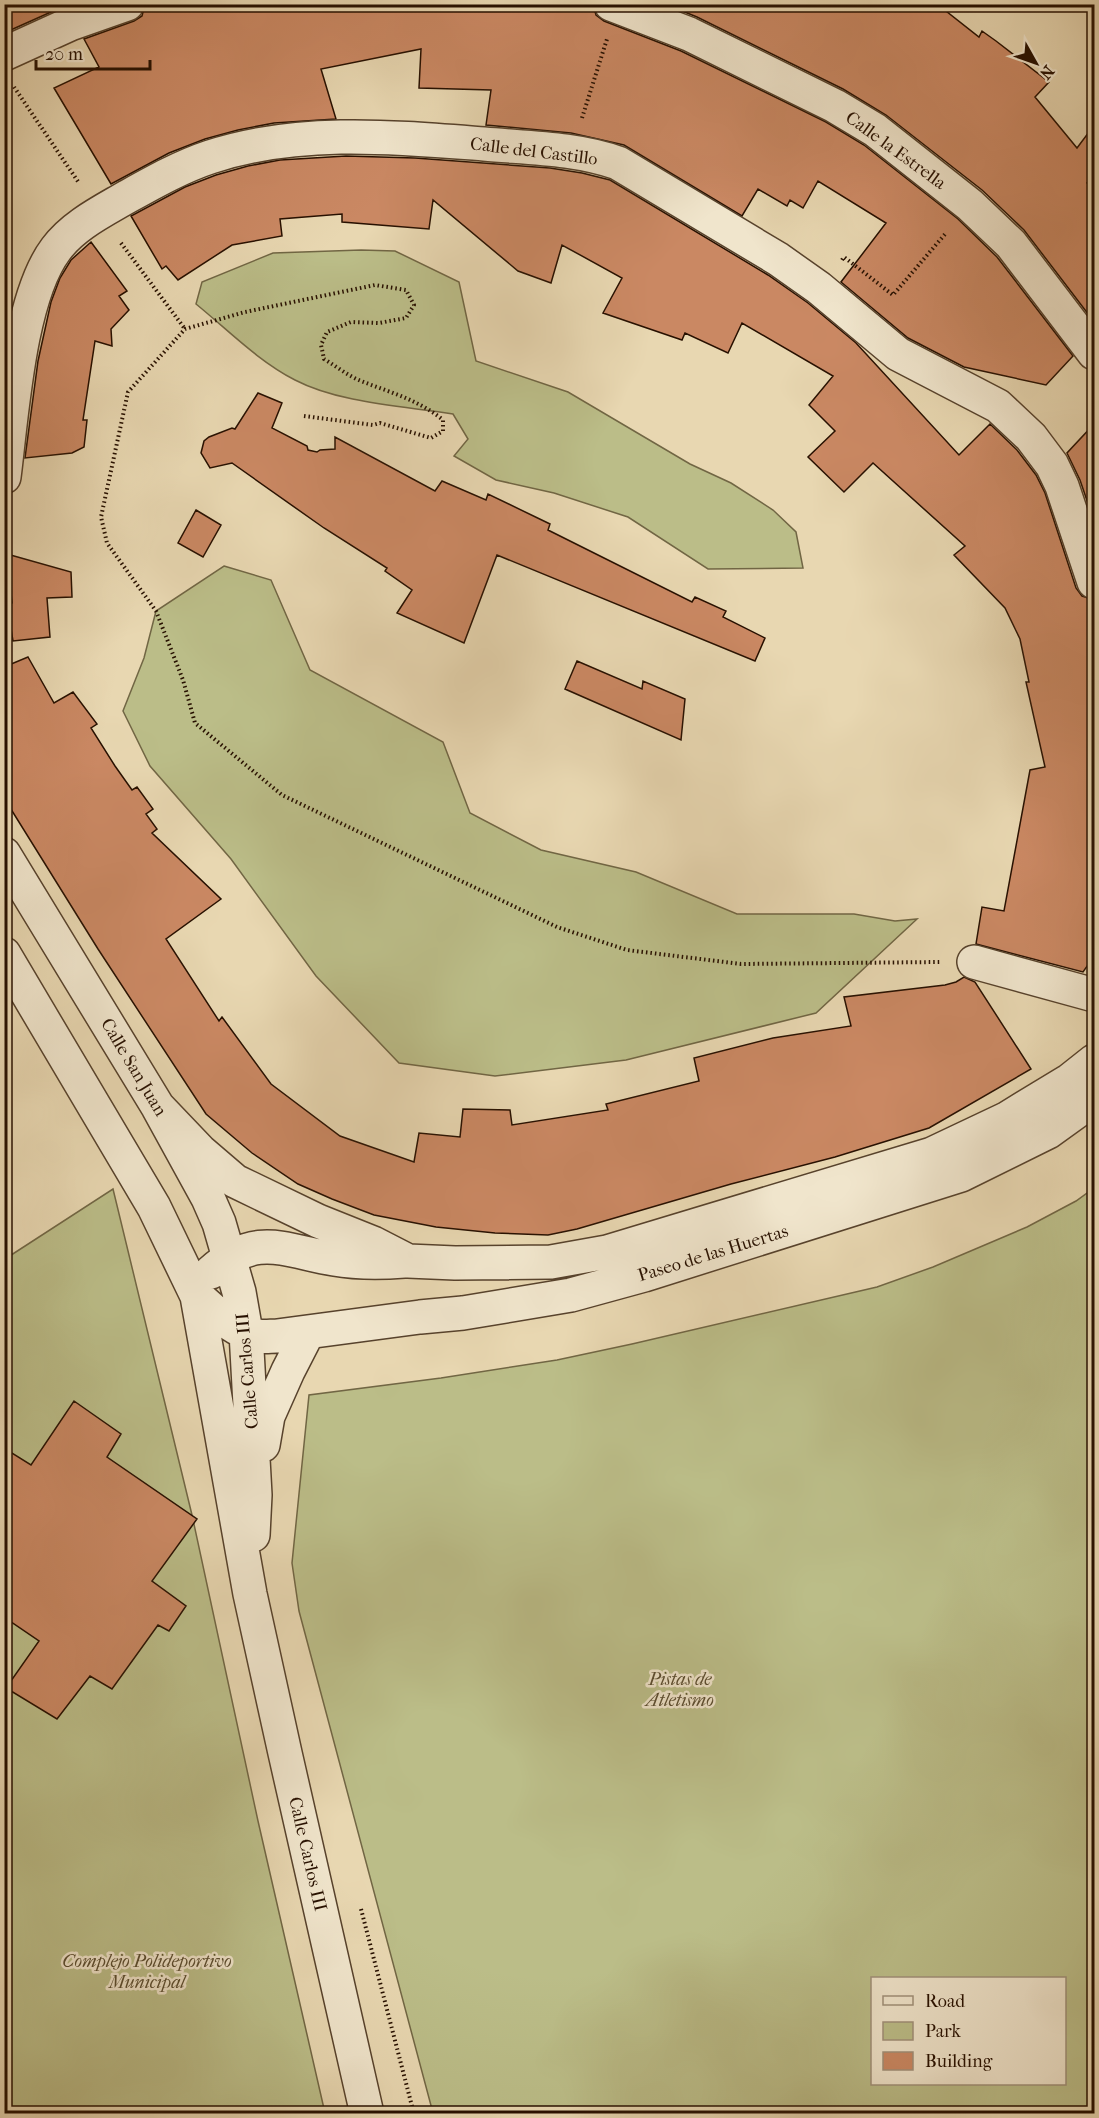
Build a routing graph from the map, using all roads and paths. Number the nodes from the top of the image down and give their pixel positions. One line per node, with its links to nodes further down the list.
1 (127, 4): 3 (street)
2 (615, 6): 4 (path); 5 (street, Calle la Estrella)
3 (8, 69): 6 (path)
4 (572, 153): 6 (street, Calle del Castillo); 7 (street, Calle del Castillo)
5 (970, 205): 7 (path); 9 (street, Calle la Estrella)
6 (99, 213): 8 (path); 11 (street, Calle del Castillo)
7 (819, 288): 12 (street, Calle del Castillo)
8 (185, 329): 10 (path); 15 (path)
9 (1095, 353)
10 (304, 416)
11 (4, 477)
12 (1095, 582)
13 (4, 854): 19 (street, Calle San Juan)
14 (4, 954): 23 (street)
15 (974, 962): 16 (street)
16 (1095, 995)
17 (1095, 1061): 21 (street, Paseo de las Huertas)
18 (1095, 1099): 25 (street, Paseo de las Huertas)
19 (158, 1107): 20 (street, Calle San Juan); 21 (street, Paseo de las Huertas)
20 (230, 1259): 21 (street, Paseo de las Huertas); 22 (street, Calle San Juan); 23 (street, Paseo de las Huertas)
21 (408, 1261)
22 (239, 1292): 24 (street, Calle Carlos III)
23 (197, 1296): 24 (street, Paseo de las Huertas); 27 (street, Calle Carlos III)
24 (246, 1332): 25 (street, Paseo de las Huertas); 26 (street, Calle Carlos III)
25 (308, 1334): 26 (street)
26 (255, 1495): 27 (street, Calle Carlos III)
27 (250, 1594): 29 (street, Calle Carlos III)
28 (359, 1905): 30 (path)
29 (367, 2114)
30 (414, 2114)

